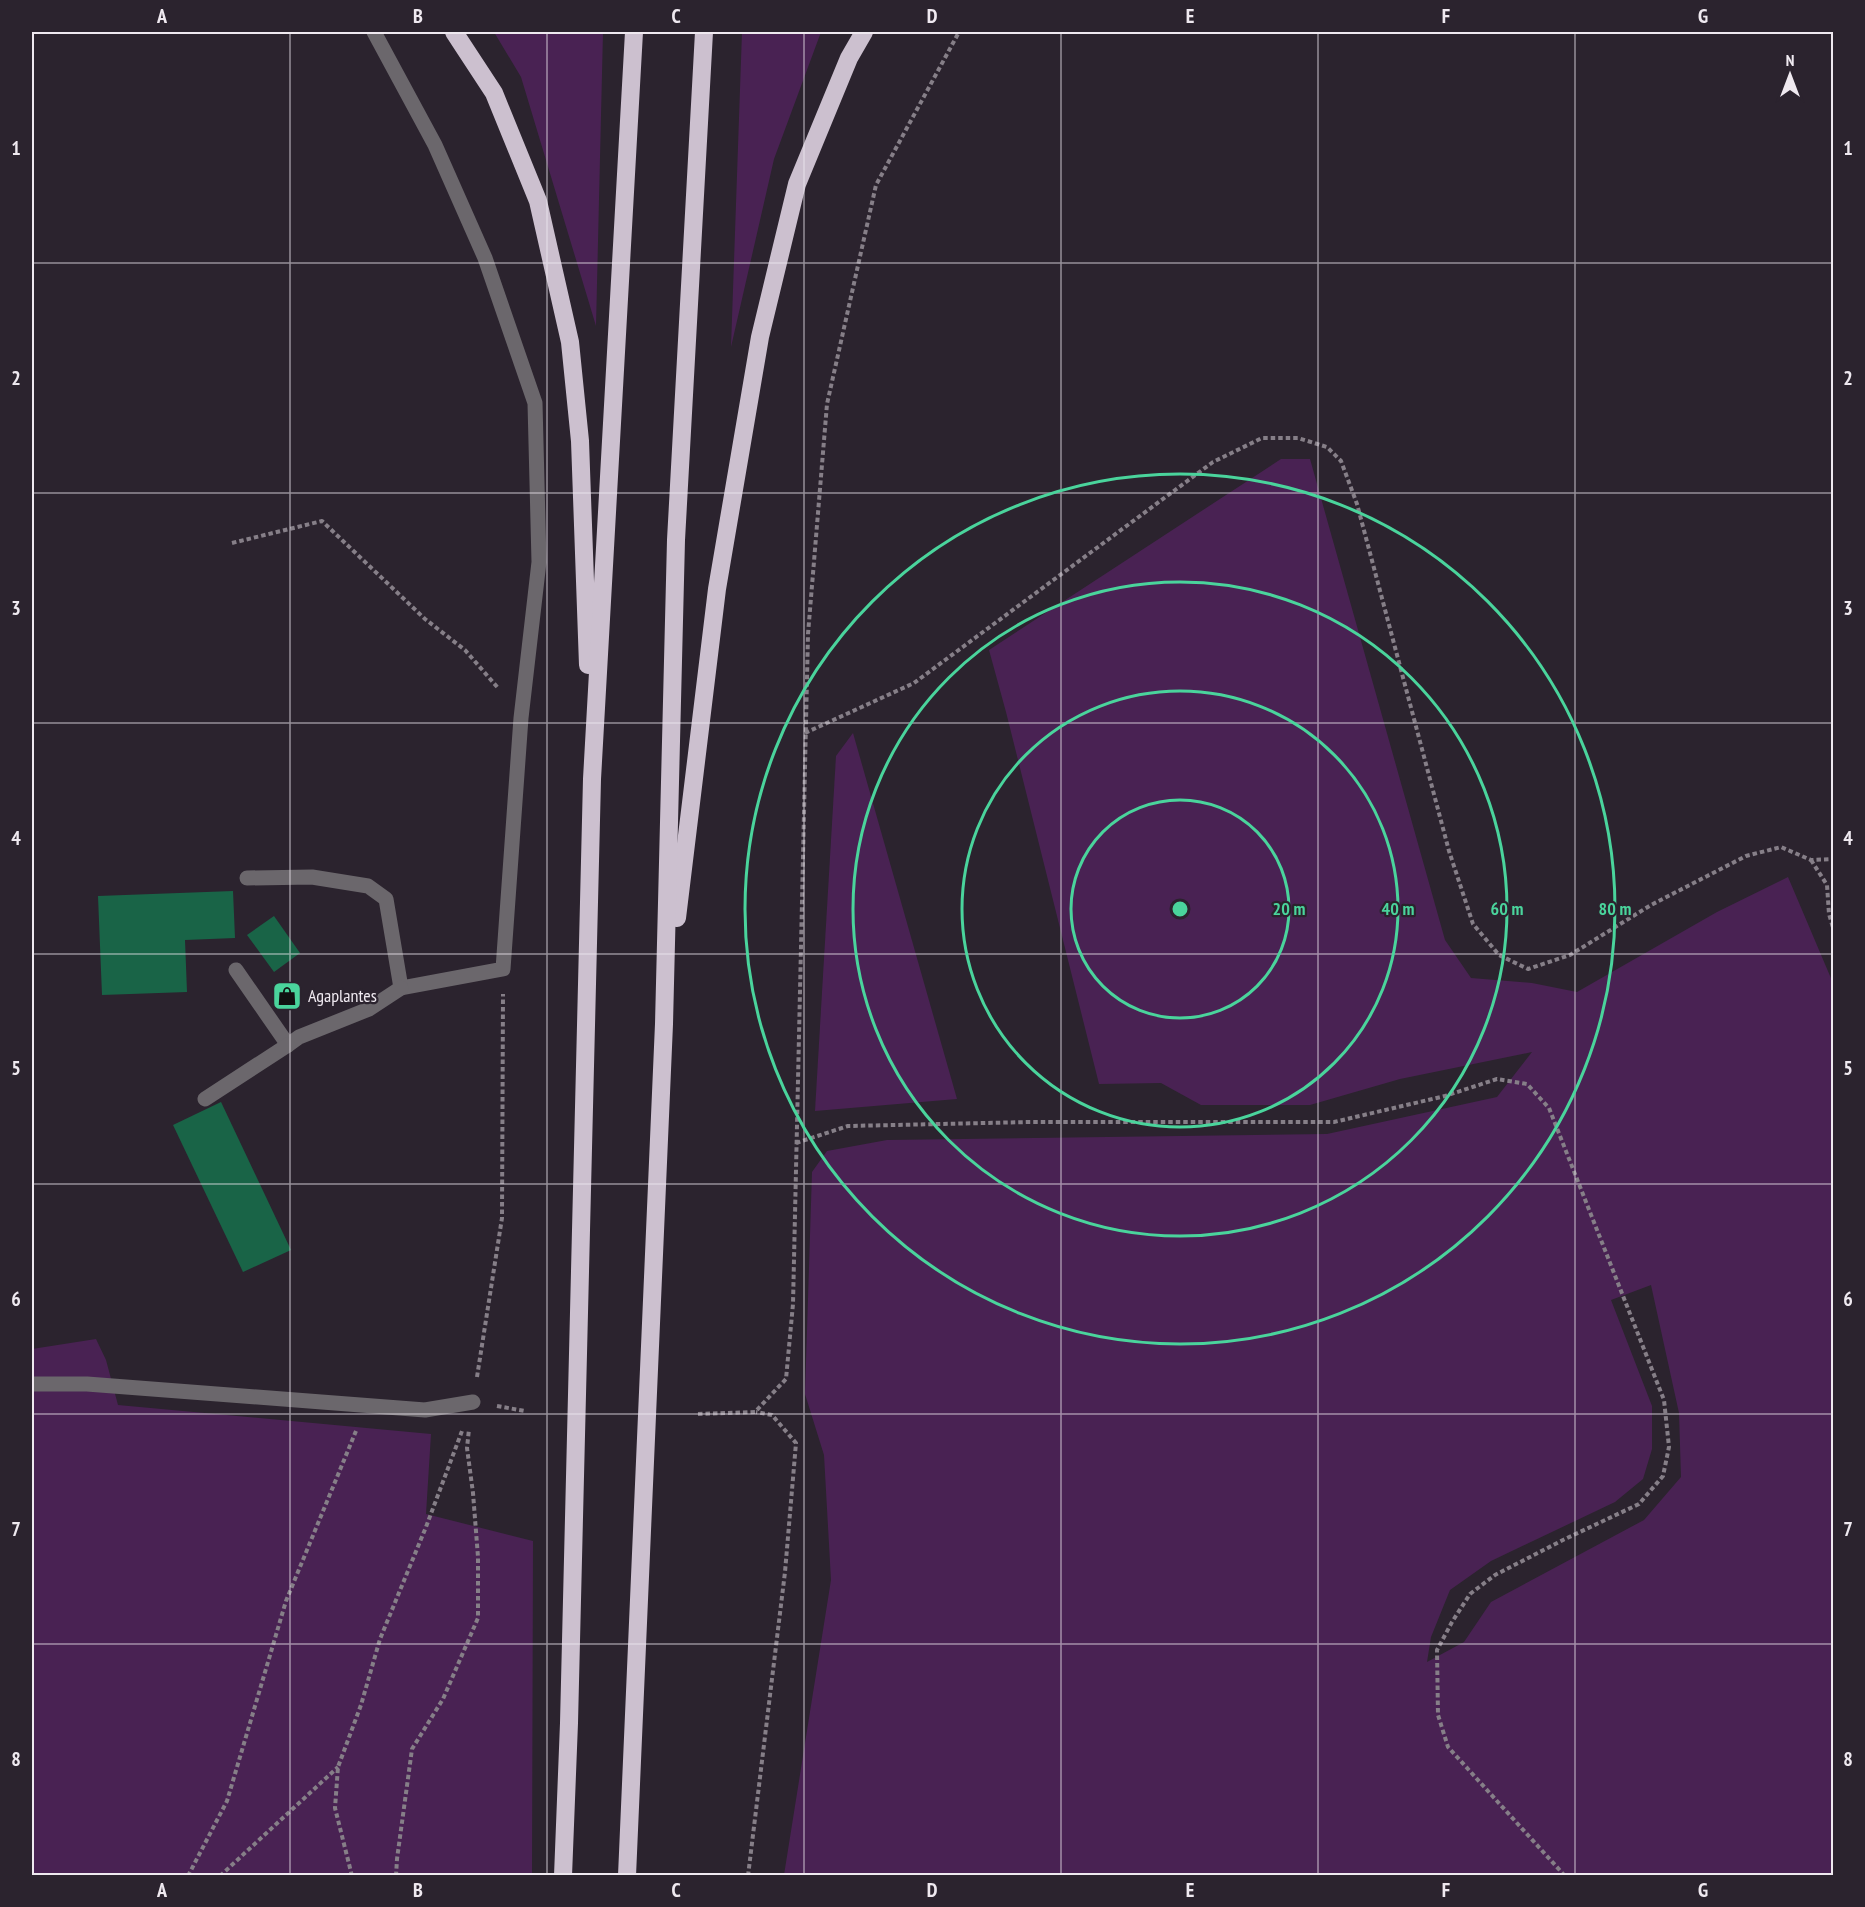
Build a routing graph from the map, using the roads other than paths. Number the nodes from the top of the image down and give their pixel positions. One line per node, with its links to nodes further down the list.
1 (374, 32): 9 (lane)
2 (454, 32): 6 (highway)
3 (634, 32): 6 (highway)
4 (704, 32): 10 (highway)
5 (864, 32): 10 (highway)
6 (592, 779): 15 (highway)
7 (247, 878): 9 (lane)
8 (236, 970): 11 (lane)
9 (401, 988): 11 (lane)
10 (664, 1024): 16 (highway)
11 (288, 1045): 12 (lane)
12 (205, 1099)
13 (32, 1384): 14 (lane)
14 (473, 1402)
15 (563, 1875)
16 (627, 1875)

